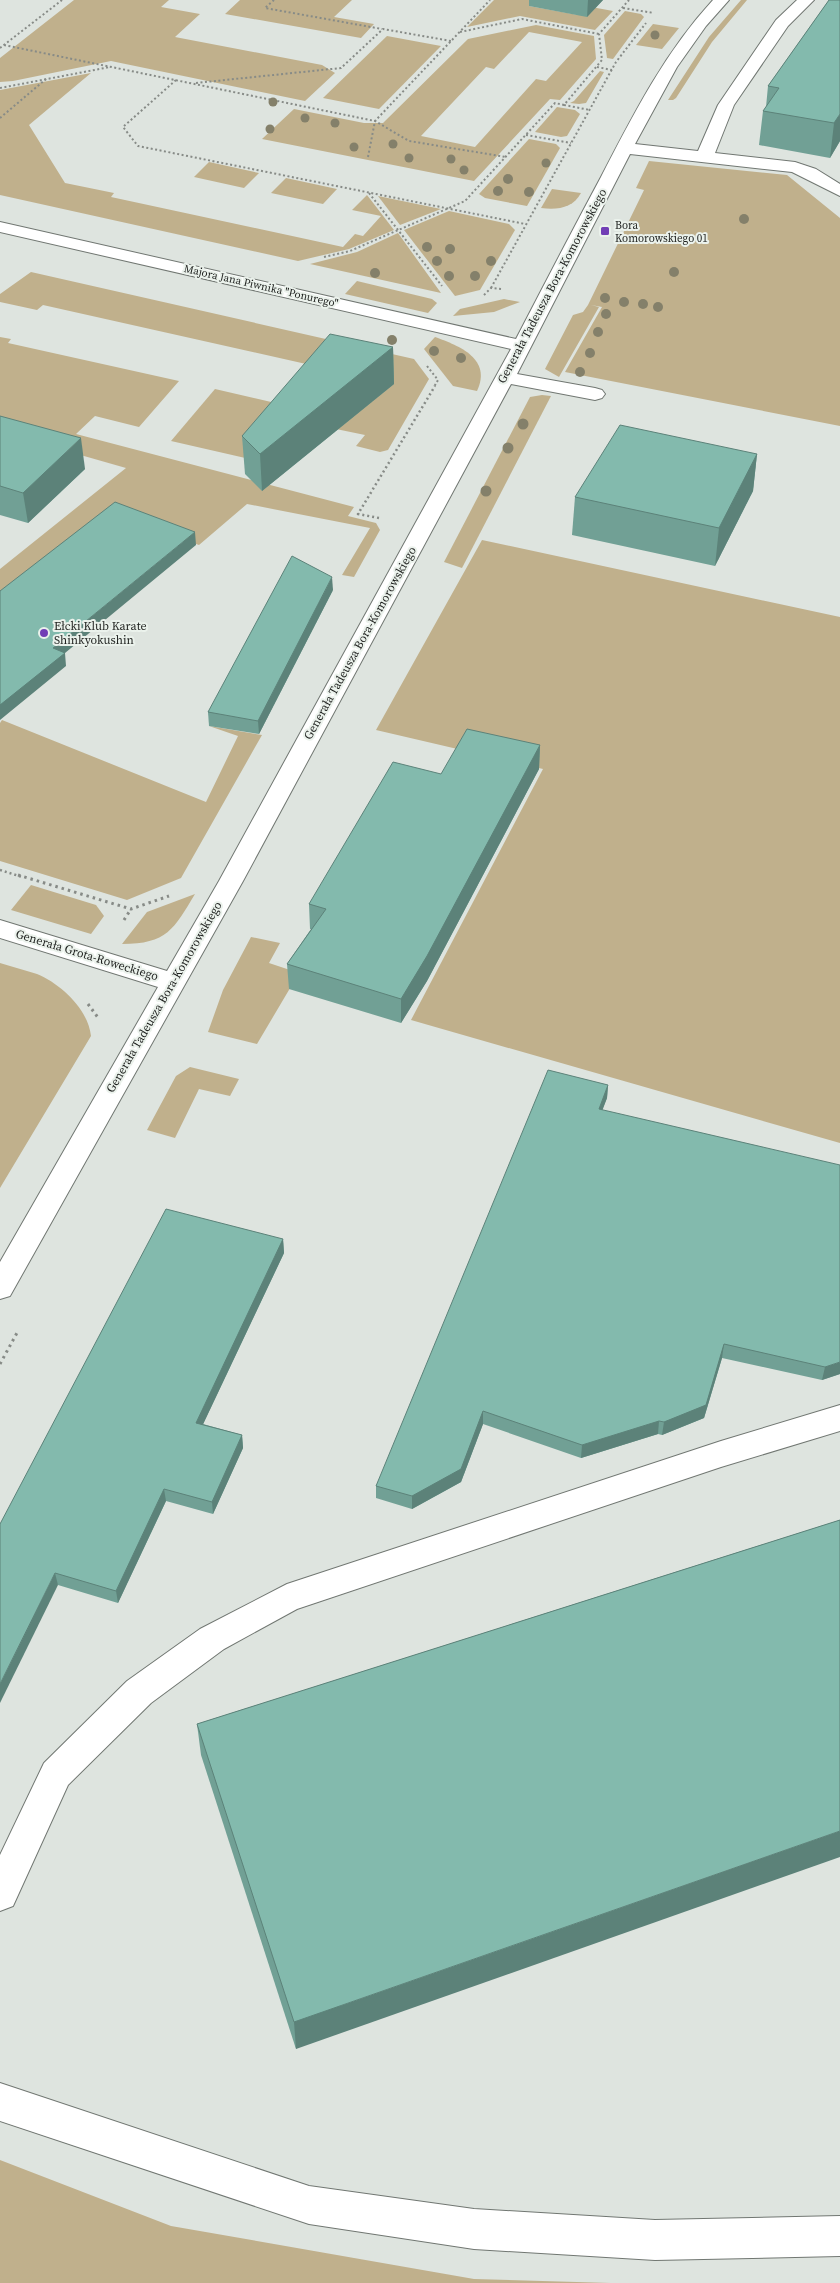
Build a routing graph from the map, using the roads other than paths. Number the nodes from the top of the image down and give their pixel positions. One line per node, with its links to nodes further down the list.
1 (721, 0): 3 (street, Generała Tadeusza Bora-Komorowskiego)
2 (806, 0): 4 (street)
3 (624, 148): 4 (street); 7 (street, Generała Tadeusza Bora-Komorowskiego)
4 (704, 158): 5 (street)
5 (840, 191)
6 (0, 227): 7 (street, Majora Jana Piwnika "Ponurego")
7 (522, 346): 8 (street, Generała Tadeusza Bora-Komorowskiego)
8 (504, 377): 9 (street); 11 (street, Generała Tadeusza Bora-Komorowskiego)
9 (595, 394)
10 (0, 929): 11 (street, Generała Grota-Roweckiego)
11 (173, 982): 12 (street, Generała Tadeusza Bora-Komorowskiego)
12 (0, 1288)
13 (840, 1418): 14 (street)
14 (0, 1894)
15 (0, 2102): 16 (street)
16 (840, 2236)

